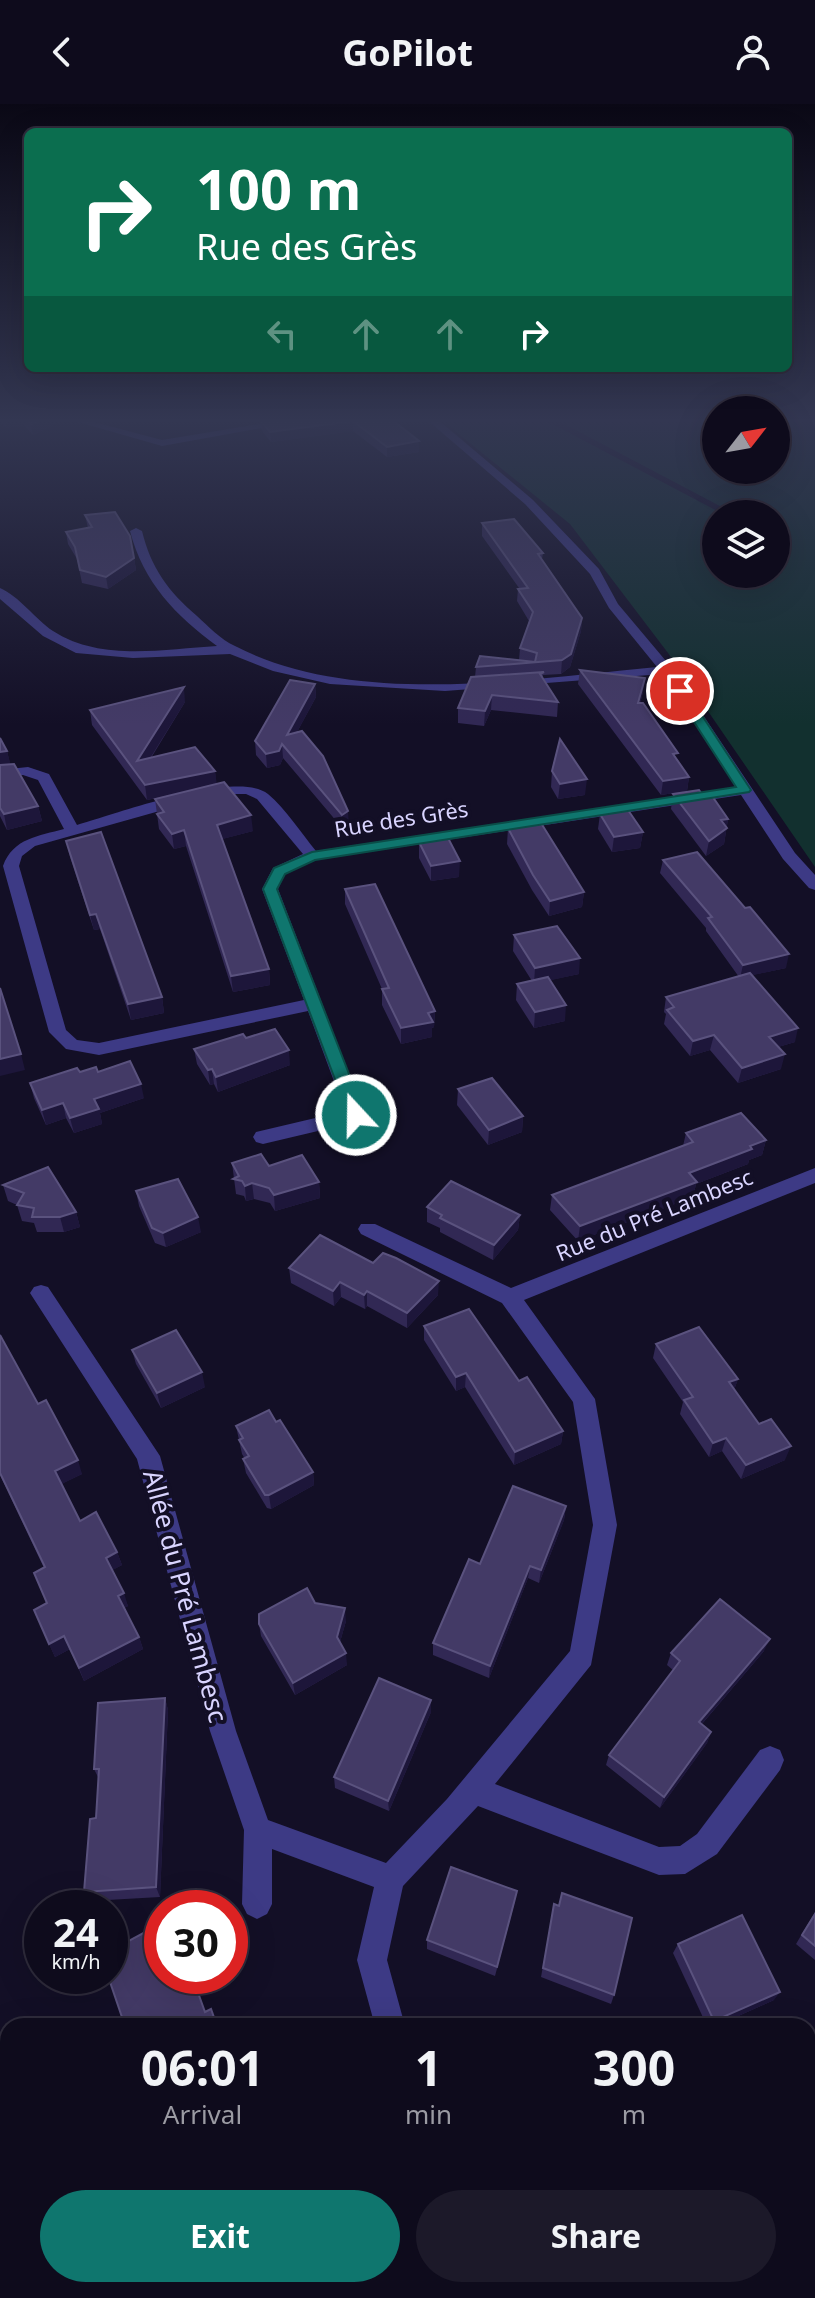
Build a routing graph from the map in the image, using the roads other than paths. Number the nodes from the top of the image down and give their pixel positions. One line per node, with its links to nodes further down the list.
1 (547, 520): 5 (street)
2 (136, 531): 4 (street)
3 (0, 592): 4 (street)
4 (231, 650): 5 (street)
5 (666, 670): 7 (street)
6 (0, 774): 8 (street)
7 (744, 790): 9 (street, Rue des Grès); 10 (street)
8 (73, 831): 9 (street); 11 (street)
9 (312, 856): 11 (street, Rue des Grès)
10 (815, 885)
11 (314, 1004): 12 (street, Rue des Grès)
12 (263, 1137)
13 (815, 1175): 16 (street, Rue du Pré Lambesc)
14 (368, 1229): 16 (street)
15 (41, 1293): 19 (street, Allée du Pré Lambesc)
16 (510, 1297): 18 (street)
17 (770, 1760): 18 (street)
18 (473, 1790): 20 (street)
19 (258, 1830): 20 (street); 21 (street, Allée du Pré Lambesc)
20 (390, 1879): 22 (street)
21 (257, 1904)
22 (388, 2018)

